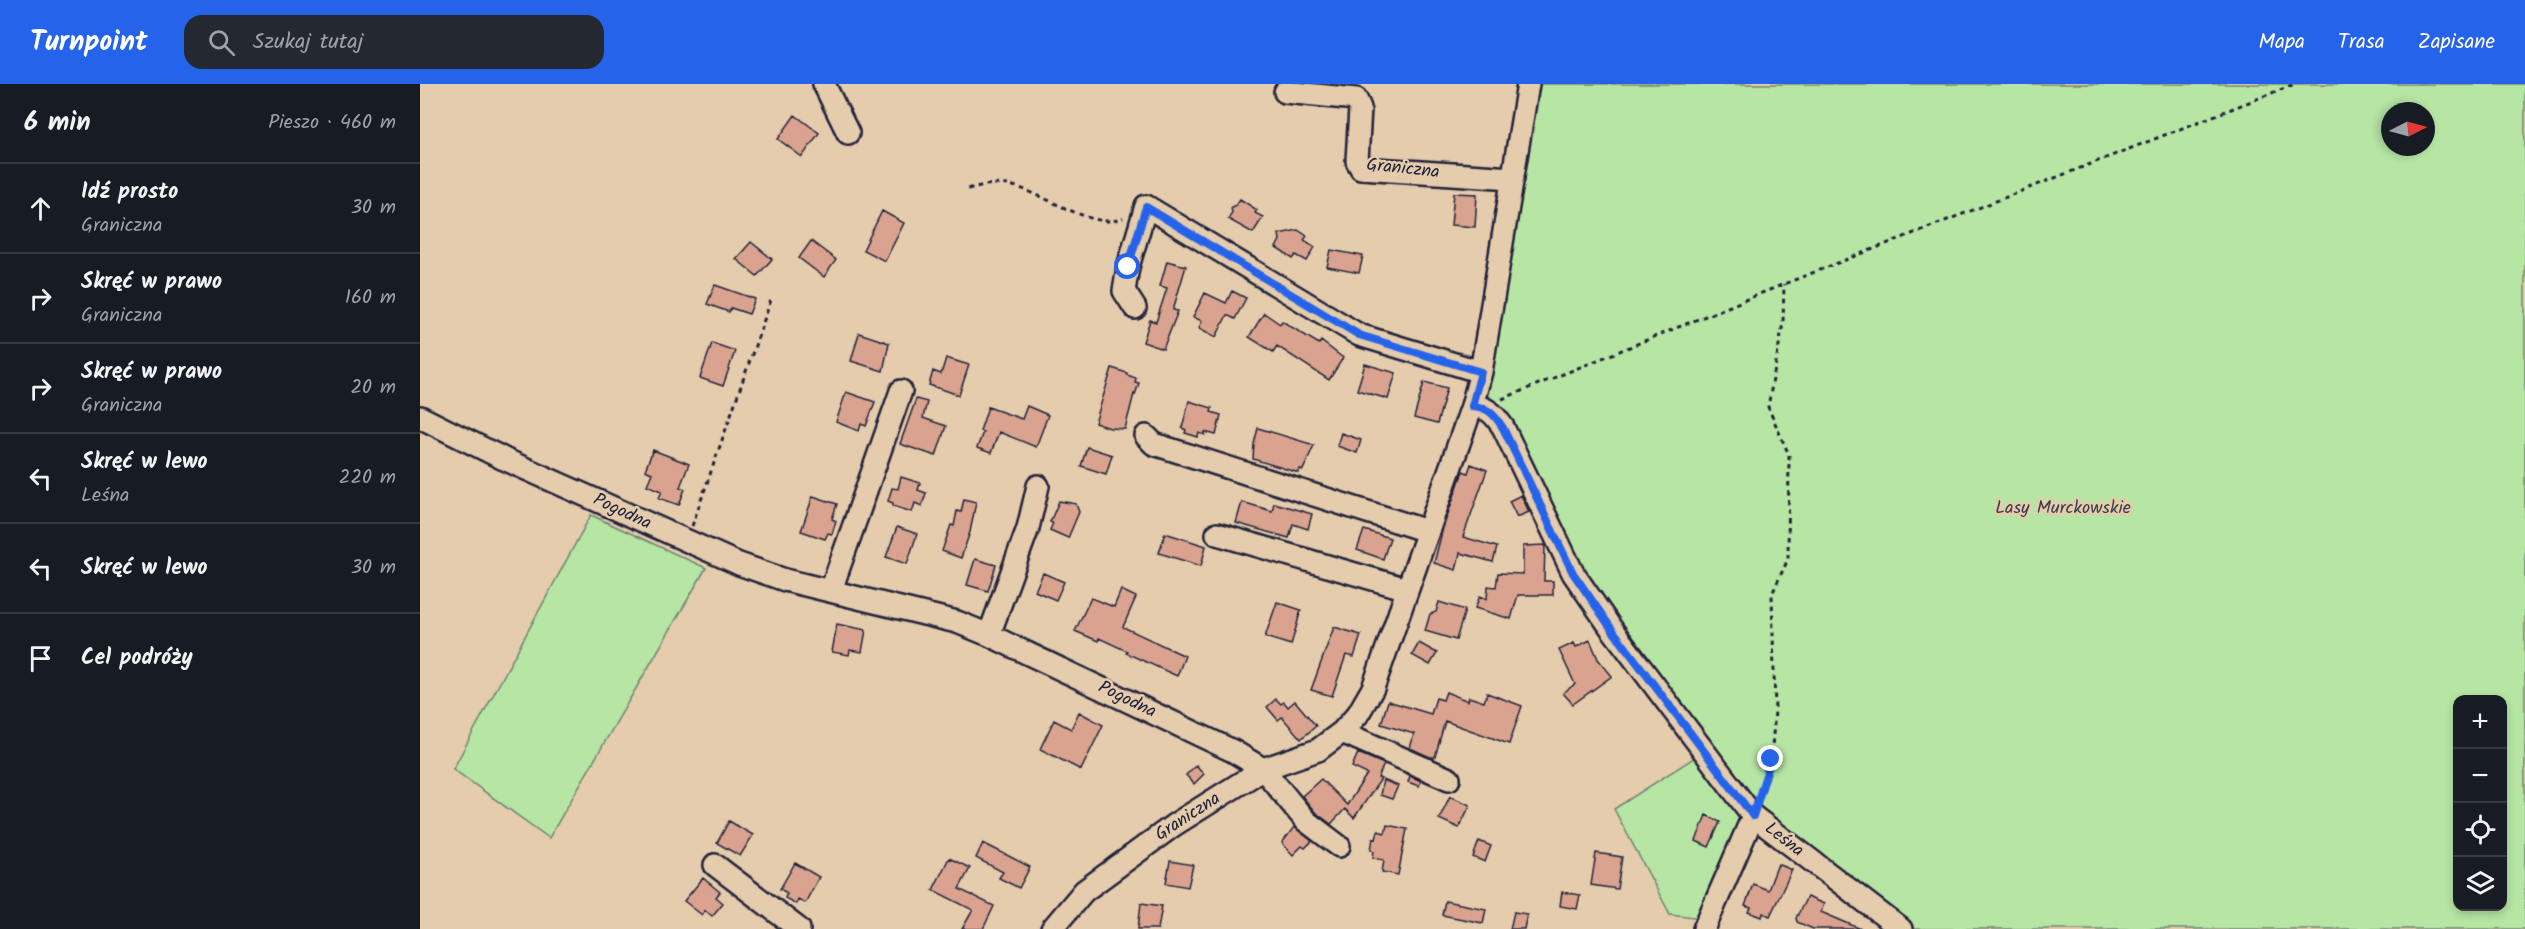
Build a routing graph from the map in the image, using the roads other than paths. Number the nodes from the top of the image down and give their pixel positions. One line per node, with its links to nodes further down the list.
1 (824, 84): 4 (street)
2 (1528, 84): 5 (street, Graniczna)
3 (1285, 92): 5 (street, Graniczna)
4 (848, 133)
5 (1513, 178): 7 (street, Graniczna)
6 (1135, 308): 7 (street)
7 (1481, 372): 9 (street, Graniczna)
8 (901, 391): 16 (street)
9 (1477, 406): 13 (street, Graniczna); 21 (street, Leśna)
10 (420, 417): 16 (street, Pogodna)
11 (1146, 436): 13 (street)
12 (1038, 486): 17 (street)
13 (1427, 531): 15 (street, Graniczna)
14 (1217, 534): 15 (street)
15 (1407, 589): 18 (street, Graniczna)
16 (831, 590): 17 (street, Pogodna)
17 (989, 635): 19 (street, Pogodna)
18 (1342, 732): 19 (street, Graniczna); 20 (street)
19 (1263, 769): 22 (street, Pogodna); 25 (street, Graniczna)
20 (1449, 779)
21 (1753, 816): 26 (street); 27 (street, Leśna)
22 (1339, 846)
23 (715, 865): 24 (street)
24 (799, 929)
25 (1052, 929)
26 (1704, 929)
27 (1901, 929)

